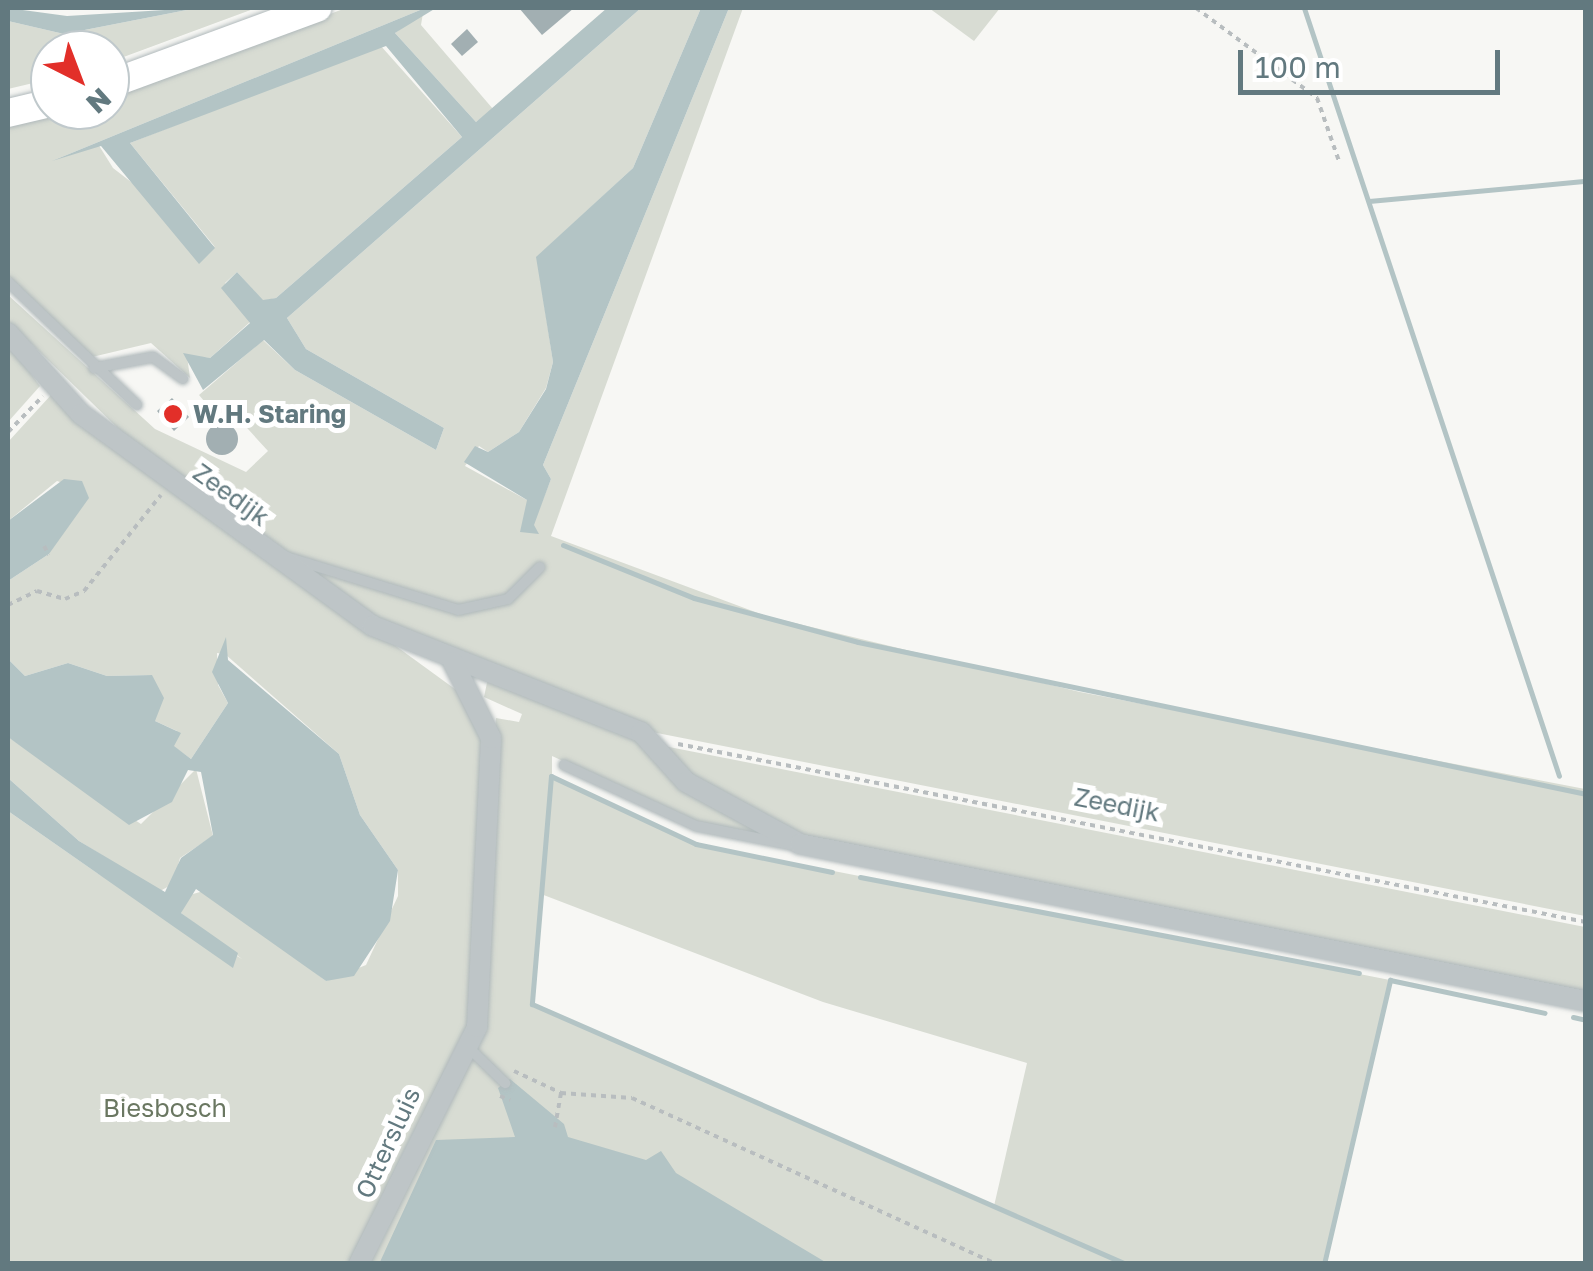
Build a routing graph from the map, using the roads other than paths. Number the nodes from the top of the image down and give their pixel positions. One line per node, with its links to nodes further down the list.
1 (317, 8): 2 (main road)
2 (130, 77)
3 (8, 282): 5 (lane)
4 (8, 333): 8 (street, Zeedijk)
5 (94, 368): 6 (lane); 7 (lane)
6 (183, 379)
7 (137, 404)
8 (274, 558): 9 (lane); 10 (street, Zeedijk)
9 (540, 567)
10 (453, 662): 12 (street, Zeedijk); 14 (street)
11 (564, 764): 12 (lane, Zeedijk)
12 (800, 844): 13 (street, Zeedijk)
13 (1586, 1000)
14 (468, 1047): 15 (lane); 16 (street, Ottersluis)
15 (505, 1082)
16 (359, 1264)

